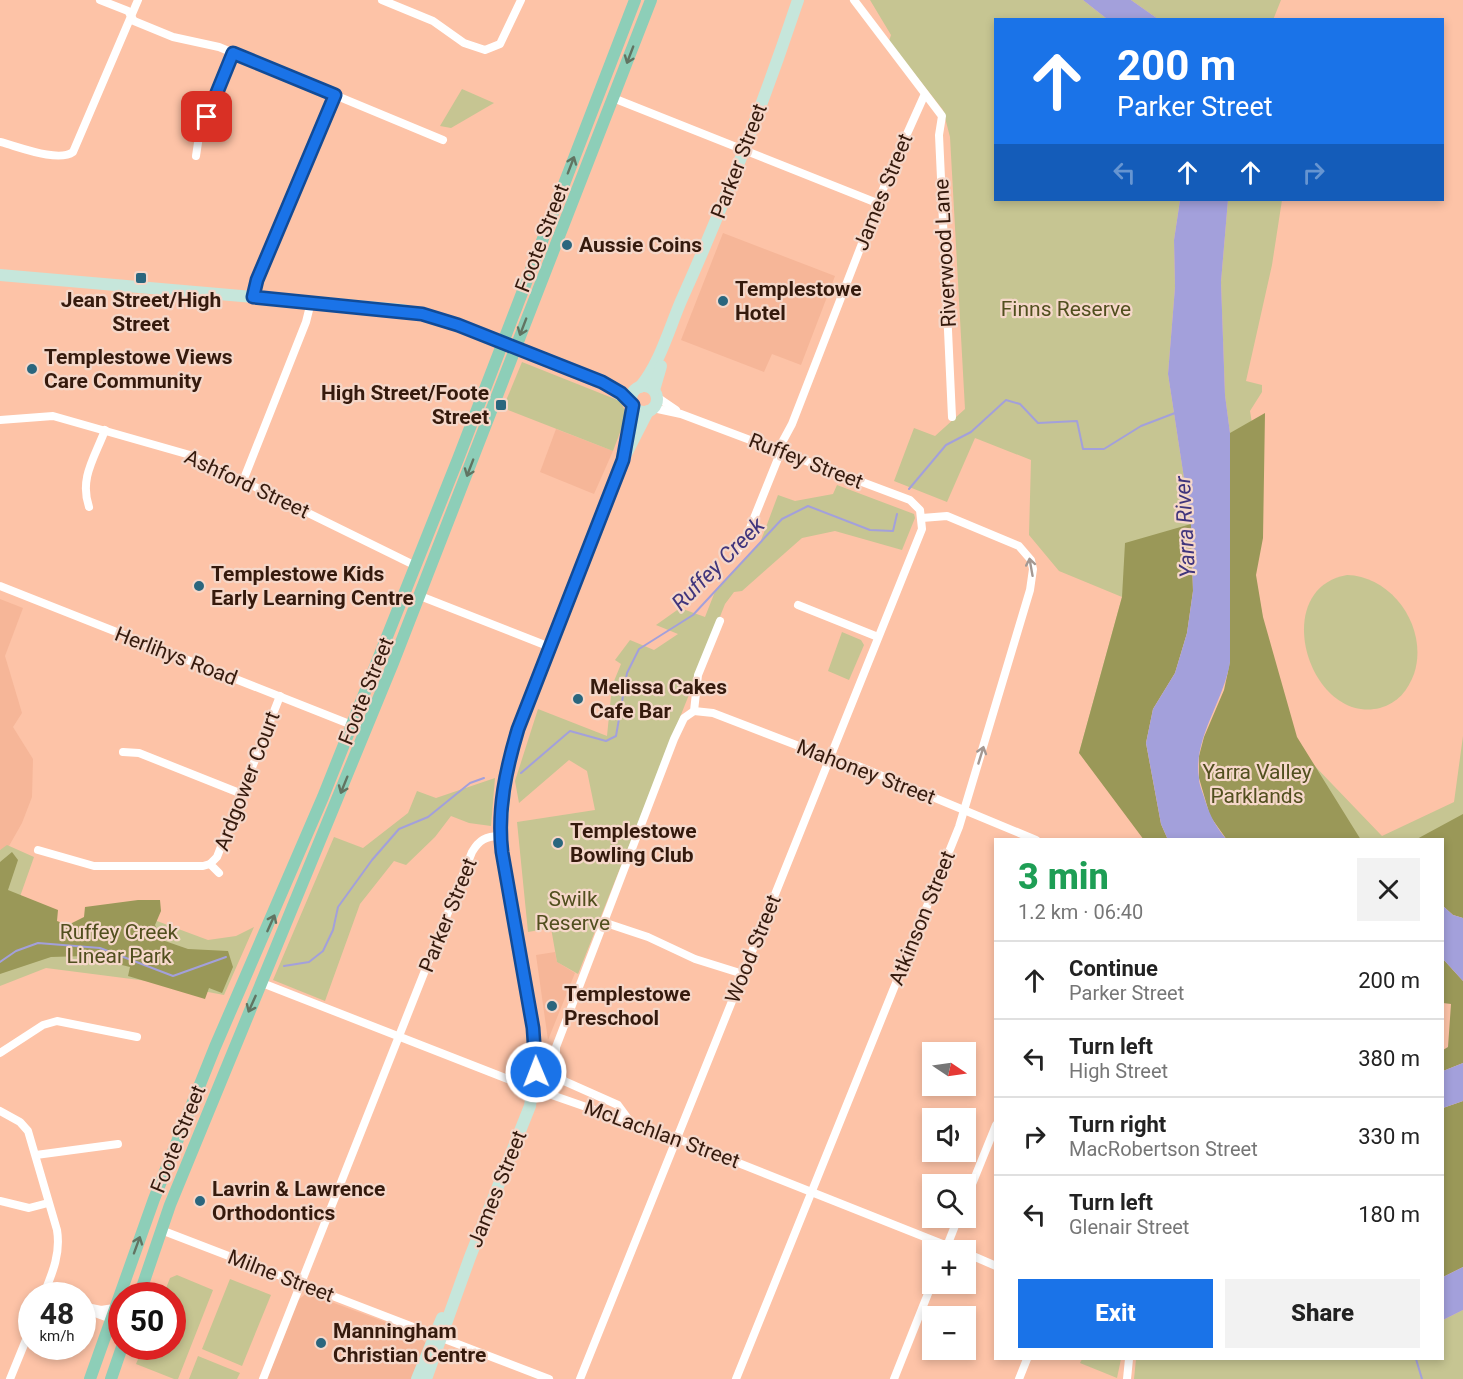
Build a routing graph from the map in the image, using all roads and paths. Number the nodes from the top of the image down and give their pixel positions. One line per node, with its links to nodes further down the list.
1 (100, 0): 10 (street)
2 (138, 0): 10 (street)
3 (382, 0): 4 (street)
4 (521, 0)
5 (635, 0): 25 (main road, Foote Street, one-way to 5)
6 (651, 0): 15 (main road, Foote Street, one-way to 15)
7 (798, 0): 12 (main road, Parker Street)
8 (806, 0): 12 (main road, Parker Street)
9 (854, 0): 14 (street, Riverwood Lane)
10 (131, 16): 11 (street); 17 (street)
11 (233, 53): 13 (street); 19 (street)
12 (769, 84): 18 (main road, Parker Street)
13 (335, 95): 16 (street); 23 (street)
14 (924, 96): 20 (street, James Street); 31 (street, Riverwood Lane)
15 (613, 98): 18 (street); 26 (main road, Foote Street, one-way to 26)
16 (443, 140)
17 (0, 142)
18 (744, 149): 20 (street); 21 (main road, Parker Street)
19 (196, 156)
20 (877, 203): 34 (street, James Street)
21 (709, 239): 28 (main road, Parker Street); 29 (main road, Parker Street)
22 (0, 275): 23 (main road)
23 (253, 297): 24 (main road)
24 (311, 302): 25 (main road); 36 (street)
25 (502, 342): 26 (main road); 40 (main road, Foote Street)
26 (516, 348): 27 (main road); 42 (main road, Foote Street, one-way to 42)
27 (602, 382): 28 (main road); 30 (main road)
28 (639, 388): 29 (main road); 30 (main road, Parker Street)
29 (653, 402): 30 (main road); 34 (street, Ruffey Street); 35 (main road, Parker Street)
30 (633, 404): 35 (main road, Parker Street)
31 (952, 417)
32 (0, 420): 33 (street, Ashford Street)
33 (105, 430): 36 (street, Ashford Street); 37 (street)
34 (781, 451): 38 (street, Ruffey Street); 39 (street, James Street)
35 (623, 460): 46 (main road, Parker Street)
36 (243, 481): 40 (street, Ashford Street)
37 (89, 507)
38 (922, 518): 45 (street, Wood Street); 54 (street, Atkinson Street, one-way to 38)
39 (738, 550)
40 (416, 566): 49 (main road, Foote Street)
41 (0, 586): 47 (street, Herlihys Road)
42 (420, 596): 46 (street); 50 (main road, Foote Street)
43 (798, 605): 45 (street)
44 (720, 621): 48 (street)
45 (878, 637): 52 (street, Wood Street)
46 (550, 647): 55 (main road, Parker Street)
47 (280, 696): 49 (street, Herlihys Road); 53 (street, Ardgower Court)
48 (694, 711): 52 (street, Mahoney Street); 60 (street)
49 (352, 725): 50 (street, Herlihys Road); 62 (main road, Foote Street, one-way to 49)
50 (366, 731): 63 (main road, Foote Street, one-way to 63)
51 (123, 753): 53 (street)
52 (831, 757): 54 (street, Mahoney Street); 61 (street, Wood Street)
53 (242, 794): 58 (street, Ardgower Court)
54 (964, 810): 56 (street, Mahoney Street); 75 (street, Atkinson Street)
55 (500, 836): 64 (street, Parker Street); 67 (main road, James Street)
56 (1031, 838)
57 (38, 850): 58 (street, Ardgower Court)
58 (210, 864): 59 (street, Ardgower Court)
59 (219, 873)
60 (603, 922): 61 (street); 69 (street)
61 (743, 974): 71 (street, Wood Street)
62 (247, 976): 63 (main road); 78 (main road, Foote Street)
63 (262, 982): 64 (street, McLachlan Street); 79 (main road, Foote Street, one-way to 79)
64 (400, 1035): 67 (street, McLachlan Street); 86 (street, Parker Street)
65 (137, 1037): 66 (street)
66 (0, 1053)
67 (534, 1088): 69 (street, McLachlan Street); 89 (main road, James Street)
68 (0, 1111): 73 (street)
69 (629, 1120): 71 (street, McLachlan Street)
70 (994, 1130): 74 (street)
71 (678, 1139): 75 (street, McLachlan Street); 101 (street, Wood Street)
72 (118, 1144): 73 (street)
73 (36, 1155): 77 (street)
74 (976, 1174)
75 (811, 1191): 80 (street, McLachlan Street); 102 (street, Atkinson Street)
76 (0, 1201): 77 (street)
77 (48, 1203): 83 (street)
78 (144, 1224): 79 (main road); 84 (main road, Foote Street, one-way to 78)
79 (162, 1230): 85 (main road, Foote Street); 86 (street, Milne Street)
80 (927, 1240)
81 (976, 1257): 82 (street)
82 (994, 1265)
83 (47, 1282)
84 (126, 1282)
85 (144, 1282)
86 (300, 1284): 89 (street, Milne Street); 97 (street, Parker Street)
87 (928, 1294): 103 (street)
88 (108, 1334): 95 (main road, Foote Street)
89 (438, 1337): 98 (main road, James Street); 99 (main road, James Street); 100 (street, Milne Street)
90 (18, 1359): 94 (street)
91 (118, 1360): 96 (main road)
92 (1027, 1360): 104 (street)
93 (1129, 1360): 105 (street)
94 (10, 1379)
95 (90, 1379)
96 (111, 1379)
97 (263, 1379)
98 (417, 1379)
99 (426, 1379)
100 (549, 1379)
101 (580, 1379)
102 (736, 1379)
103 (894, 1379)
104 (1019, 1379)
105 (1127, 1379)

